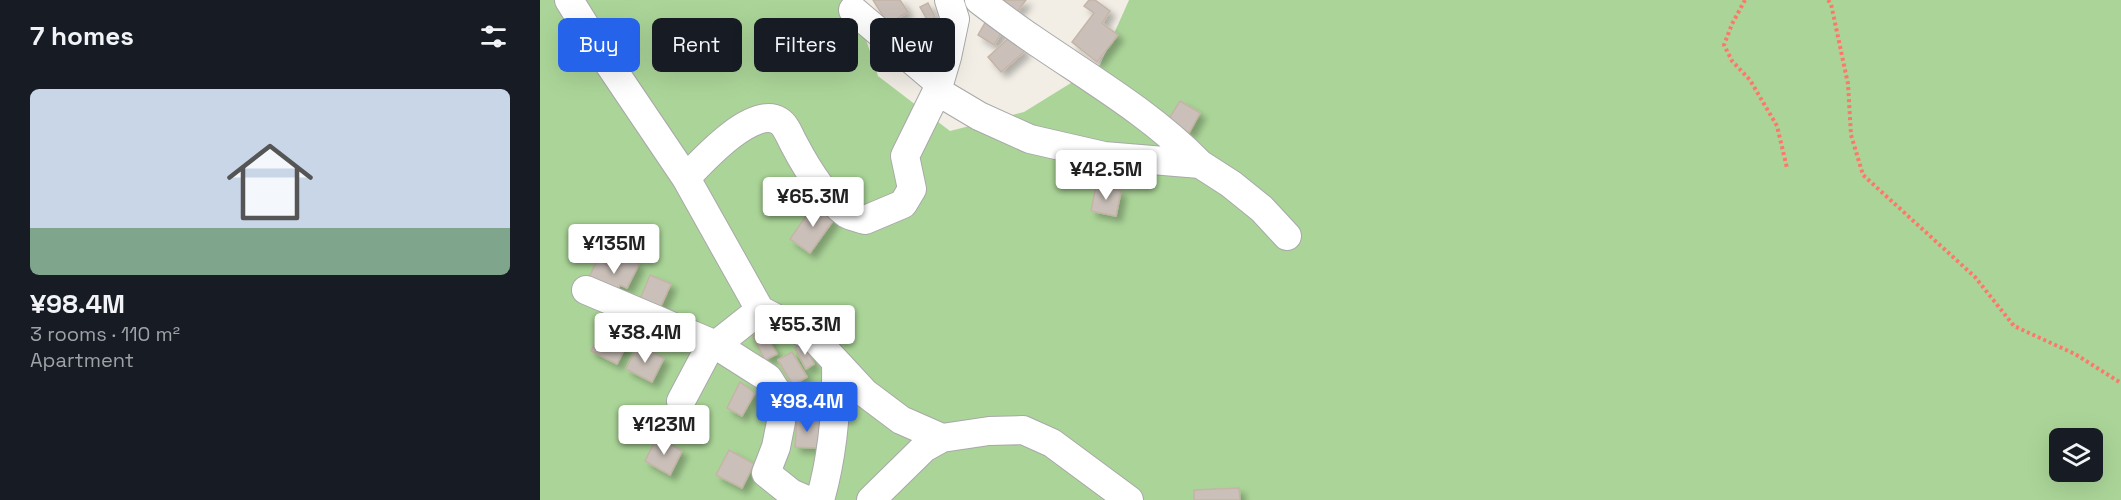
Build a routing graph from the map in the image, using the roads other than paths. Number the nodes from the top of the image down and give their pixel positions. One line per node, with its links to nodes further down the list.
1 (569, 0): 7 (street)
2 (949, 0): 5 (street)
3 (979, 0): 6 (street)
4 (853, 10): 5 (street)
5 (938, 87): 6 (street); 7 (street)
6 (1200, 164): 8 (street)
7 (686, 178): 10 (street)
8 (1287, 236)
9 (586, 290): 11 (street)
10 (760, 310): 11 (street); 12 (street)
11 (716, 345): 13 (street); 15 (street)
12 (836, 362): 14 (street); 16 (street)
13 (681, 401)
14 (942, 438): 17 (street); 18 (street)
15 (807, 500)
16 (820, 500)
17 (871, 500)
18 (1129, 500)

